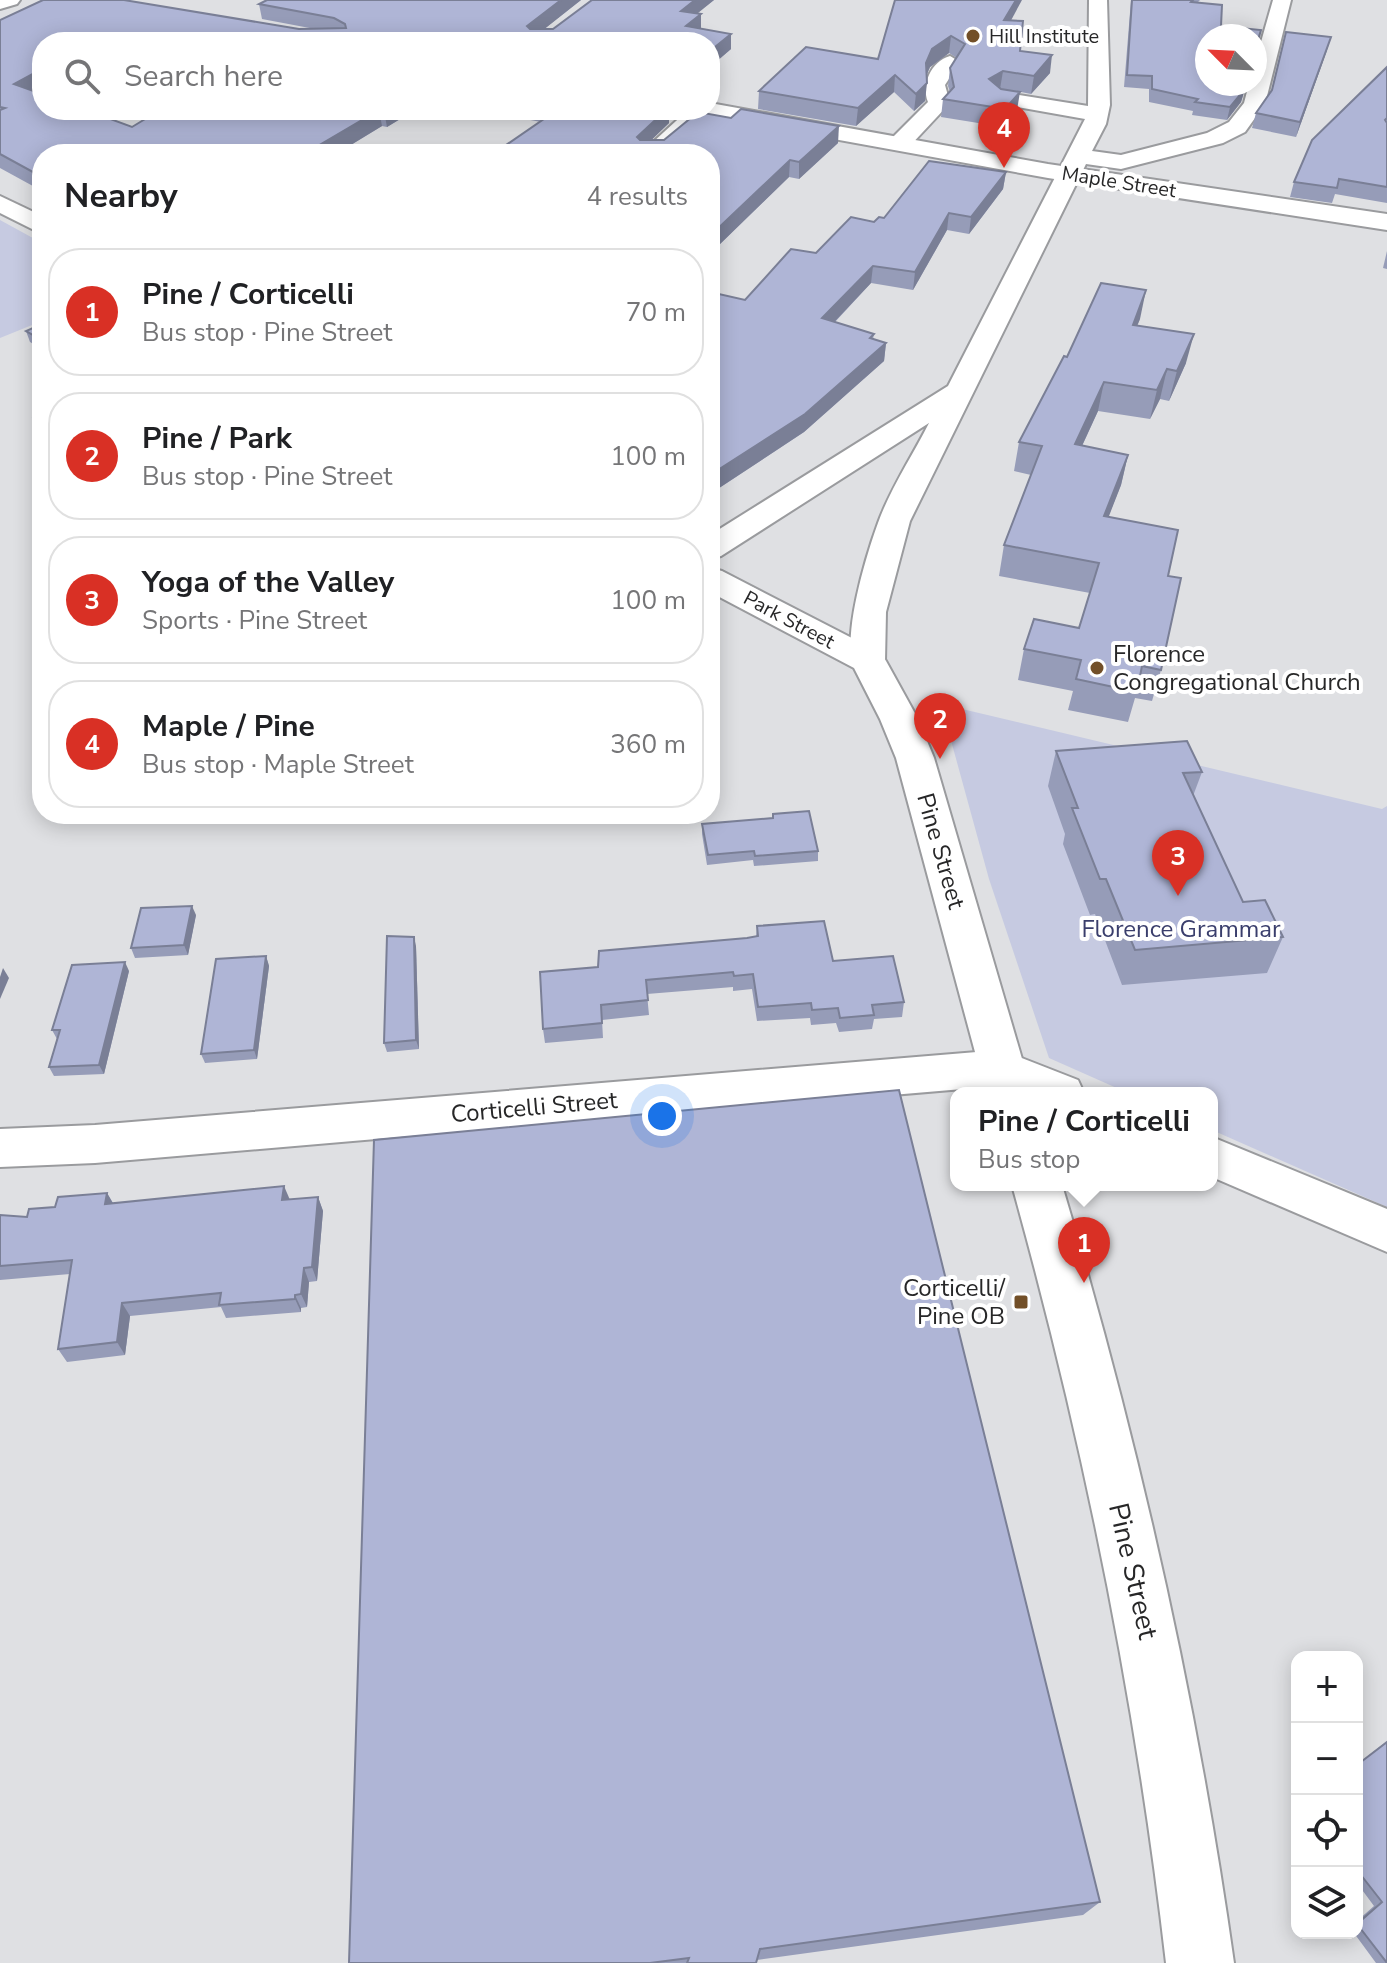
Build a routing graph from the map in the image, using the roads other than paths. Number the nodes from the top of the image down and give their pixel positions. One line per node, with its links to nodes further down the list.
1 (10, 0): 4 (main road)
2 (1098, 0): 8 (street, Pine Street)
3 (1282, 0): 12 (street)
4 (0, 3)
5 (950, 62): 11 (street)
6 (1000, 98): 8 (street)
7 (720, 112): 11 (main road, Maple Street)
8 (1097, 114): 12 (street, Pine Street)
9 (690, 120): 10 (street)
10 (662, 144)
11 (899, 144): 12 (main road, Maple Street)
12 (1075, 165): 15 (main road, Maple Street); 16 (street, Pine Street)
13 (1, 204): 14 (main road)
14 (32, 221)
15 (1387, 222)
16 (958, 392): 17 (street); 19 (street, Pine Street)
17 (720, 543)
18 (720, 583): 19 (main road, Park Street)
19 (868, 661): 20 (main road, Pine Street)
20 (1005, 1081): 21 (street, Corticelli Street); 22 (street, Corticelli Street)
21 (1034, 1087)
22 (0, 1148)
23 (1218, 1159): 25 (street)
24 (1039, 1191): 26 (main road, Pine Street)
25 (1387, 1231)
26 (1200, 1963)

